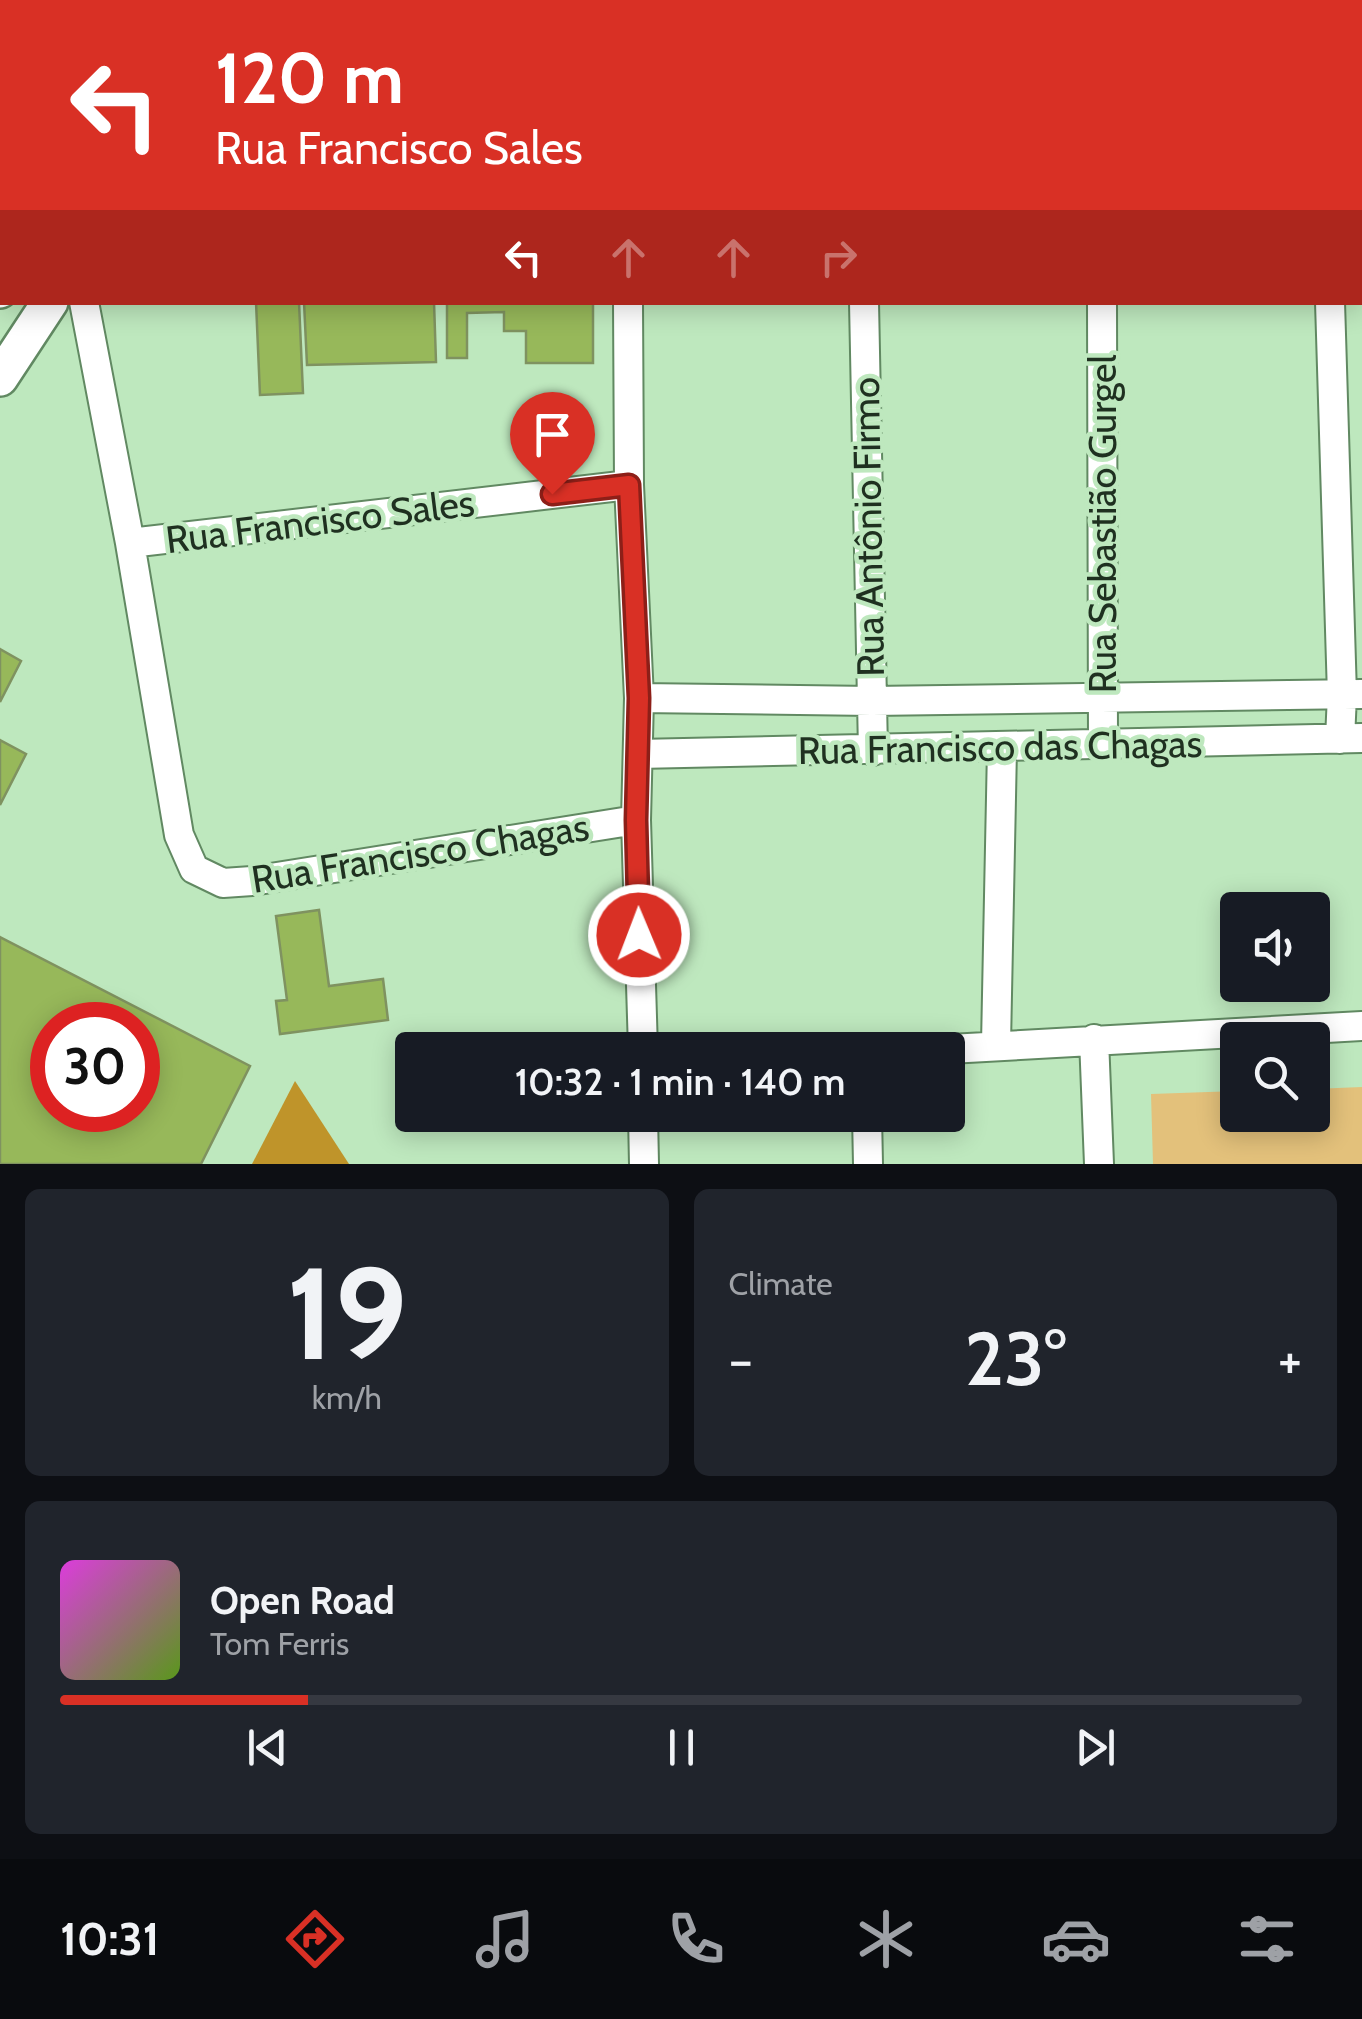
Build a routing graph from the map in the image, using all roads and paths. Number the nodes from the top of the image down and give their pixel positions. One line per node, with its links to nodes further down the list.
1 (35, 305): 7 (street)
2 (85, 305): 9 (street)
3 (628, 305): 8 (street)
4 (864, 305): 13 (street, Rua Antônio Firmo)
5 (1102, 305): 12 (street, Rua Sebastião Gurgel)
6 (1330, 305): 10 (street)
7 (0, 378)
8 (629, 485): 9 (street, Rua Francisco Sales); 11 (street)
9 (130, 543): 19 (street, Rua Francisco Chagas)
10 (1352, 694): 12 (street, Rua Francisco das Chagas); 14 (street)
11 (639, 698): 13 (street, Rua Francisco das Chagas); 18 (street)
12 (1102, 698): 13 (street, Rua Francisco das Chagas); 15 (street, Rua Sebastião Gurgel)
13 (872, 701): 17 (street, Rua Antônio Firmo)
14 (1351, 738): 15 (street, Rua Francisco das Chagas)
15 (1103, 745): 16 (street, Rua Francisco das Chagas)
16 (1002, 748): 17 (street, Rua Francisco das Chagas); 23 (street)
17 (873, 751): 18 (street, Rua Francisco das Chagas)
18 (638, 754): 19 (street)
19 (636, 820): 21 (street)
20 (1362, 1026): 22 (street)
21 (642, 1032)
22 (1094, 1039): 23 (street); 29 (street)
23 (996, 1044): 24 (street)
24 (965, 1047)
25 (644, 1132): 27 (street)
26 (867, 1132): 28 (street)
27 (644, 1164)
28 (868, 1164)
29 (1099, 1164)

